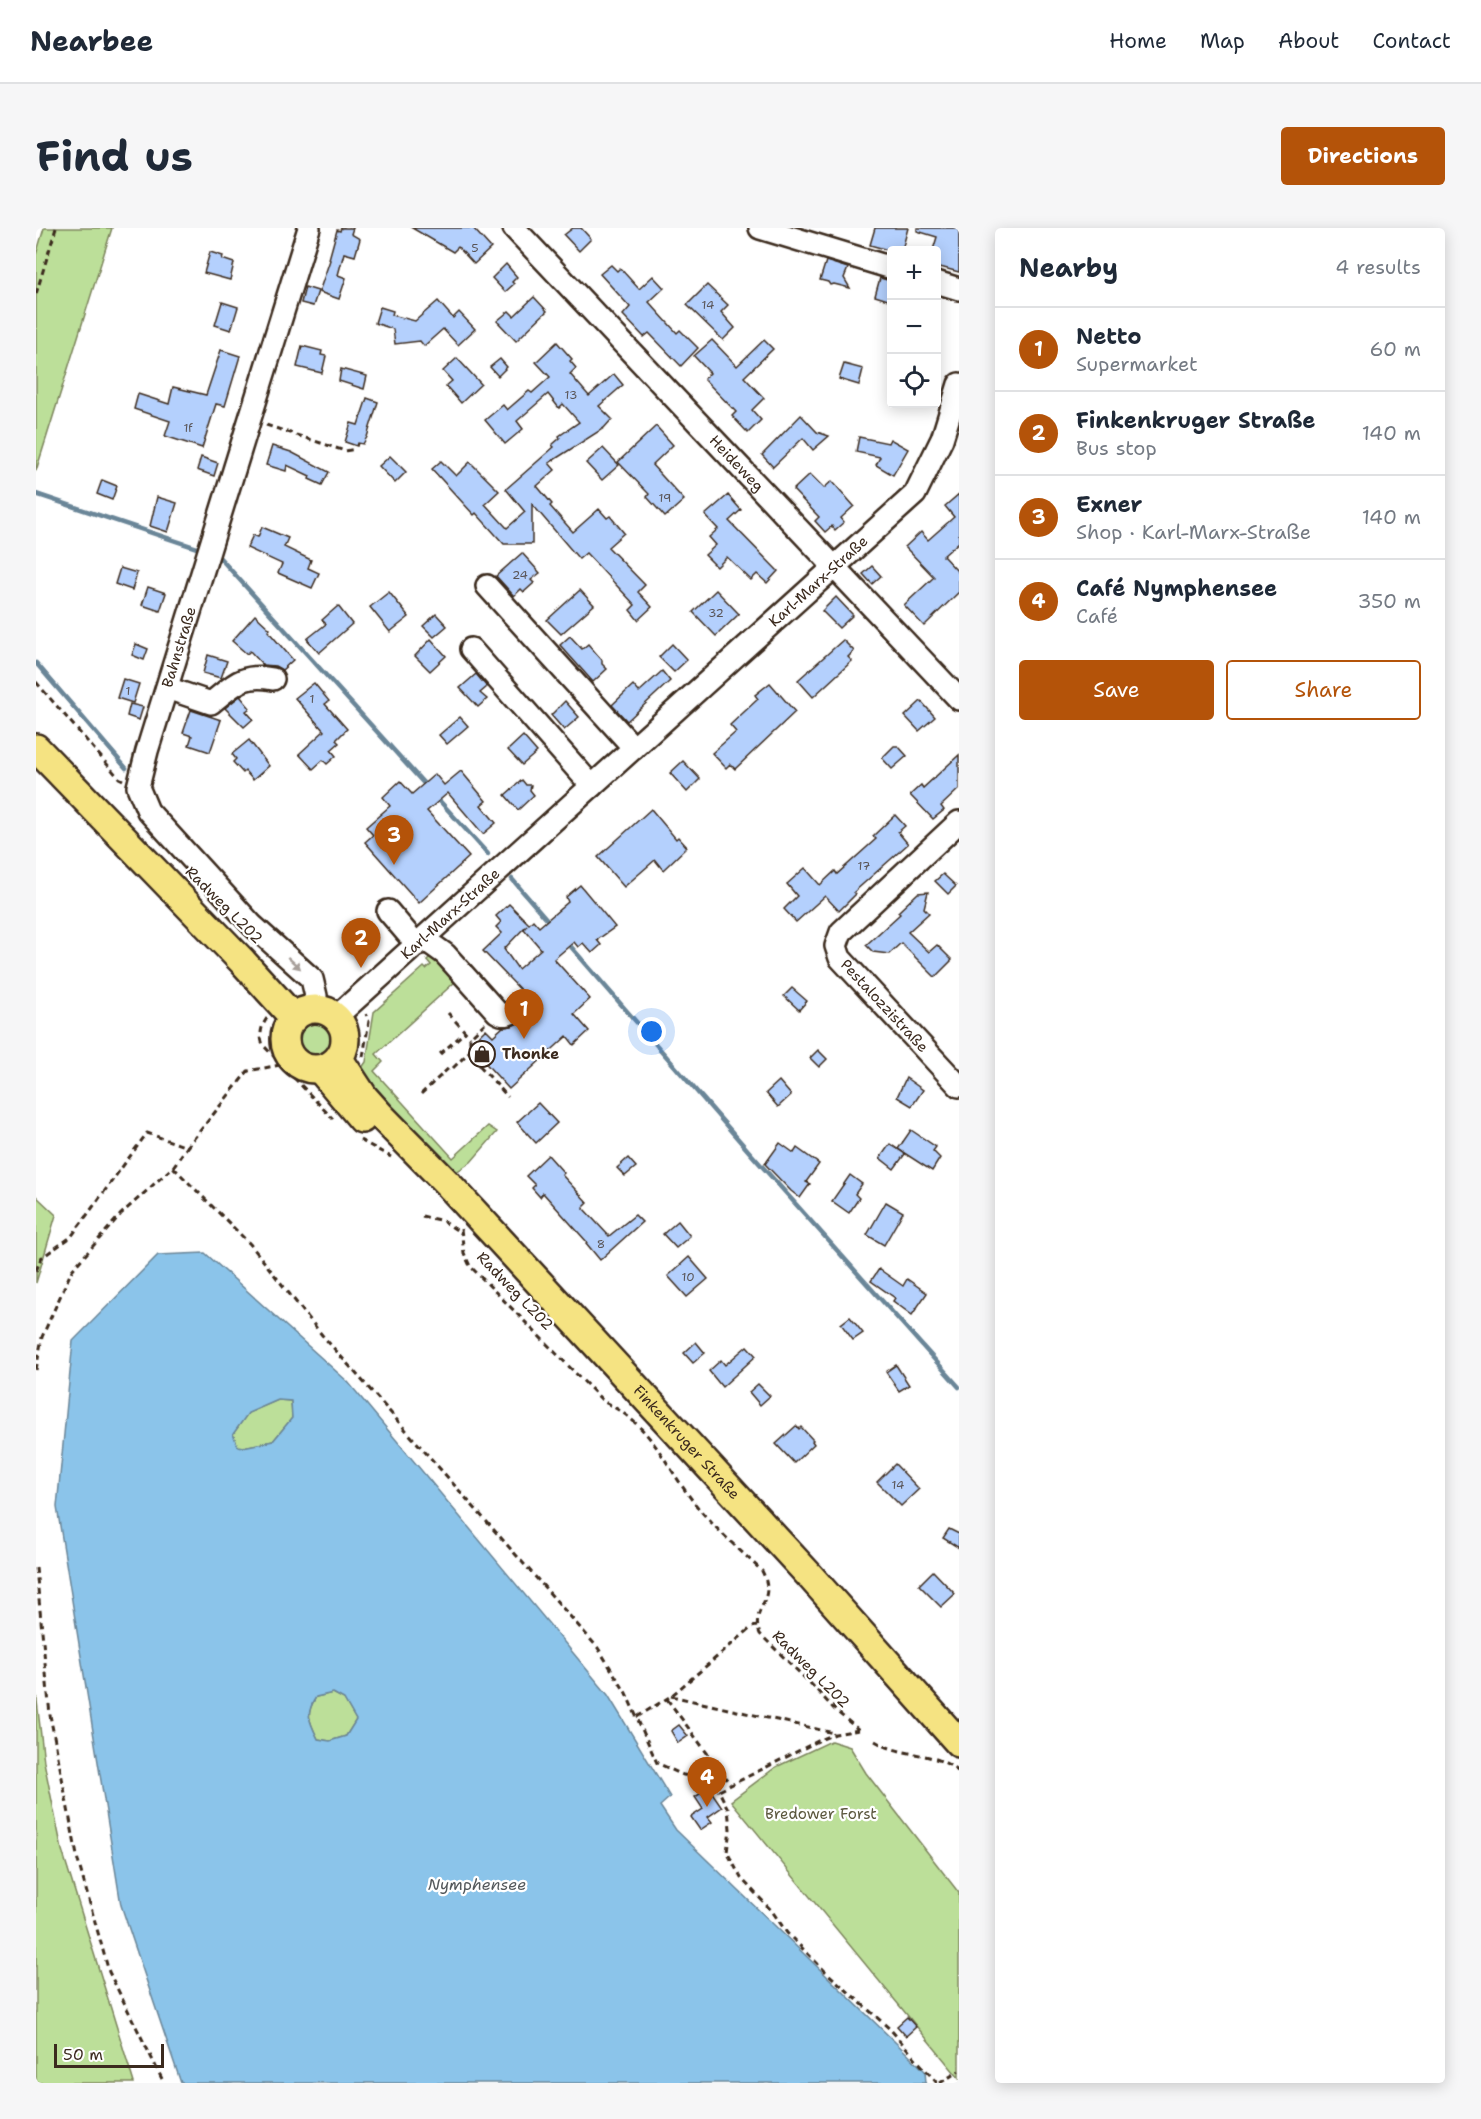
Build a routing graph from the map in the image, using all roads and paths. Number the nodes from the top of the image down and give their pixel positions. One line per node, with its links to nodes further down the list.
1 (56, 228): 8 (path)
2 (309, 228): 10 (street, Bahnstraße)
3 (514, 228): 12 (street, Heideweg)
4 (760, 228): 5 (street)
5 (887, 267)
6 (941, 284): 7 (street)
7 (959, 289)
8 (36, 294)
9 (959, 384): 12 (street, Karl-Marx-Straße)
10 (250, 419): 11 (path); 17 (street, Bahnstraße)
11 (356, 449)
12 (833, 566): 18 (street, Heideweg); 20 (street, Karl-Marx-Straße)
13 (487, 586): 20 (street)
14 (471, 649): 21 (street)
15 (273, 679): 17 (street)
16 (36, 682): 22 (path)
17 (166, 688): 22 (street, Bahnstraße)
18 (959, 699)
19 (36, 748): 27 (main road)
20 (634, 748): 21 (street, Karl-Marx-Straße)
21 (592, 786): 25 (street, Karl-Marx-Straße)
22 (138, 787): 27 (street, one-way to 27)
23 (959, 822): 35 (street, Pestalozzistraße)
24 (388, 911): 25 (street)
25 (421, 942): 26 (street); 27 (street, Karl-Marx-Straße)
26 (507, 1010): 30 (path)
27 (306, 1012): 33 (main road); 33 (main road); 34 (path)
28 (448, 1013): 29 (path)
29 (465, 1032): 30 (path); 32 (path)
30 (470, 1037): 31 (path)
31 (470, 1051): 36 (path); 37 (path)
32 (440, 1054)
33 (329, 1064): 41 (main road, Finkenkruger Straße)
34 (280, 1065): 38 (path); 40 (path)
35 (959, 1086)
36 (421, 1094)
37 (508, 1097)
38 (334, 1120)
39 (357, 1138): 41 (path)
40 (186, 1147): 42 (path); 46 (path)
41 (403, 1152): 54 (main road, Finkenkruger Straße)
42 (173, 1167): 47 (path); 52 (path)
43 (422, 1216): 45 (path)
44 (460, 1226): 45 (path, Radweg L202)
45 (461, 1233): 49 (path, Radweg L202)
46 (36, 1271)
47 (36, 1370)
48 (36, 1568): 60 (path)
49 (757, 1626): 50 (path); 53 (path, Radweg L202)
50 (671, 1696): 51 (path); 53 (path)
51 (666, 1699): 52 (path); 57 (path)
52 (636, 1717): 58 (path)
53 (836, 1734): 57 (path)
54 (958, 1740)
55 (874, 1741): 56 (path)
56 (959, 1772)
57 (730, 1784): 58 (path)
58 (719, 1791): 61 (path)
59 (959, 2071): 61 (path)
60 (164, 2083)
61 (938, 2083)

